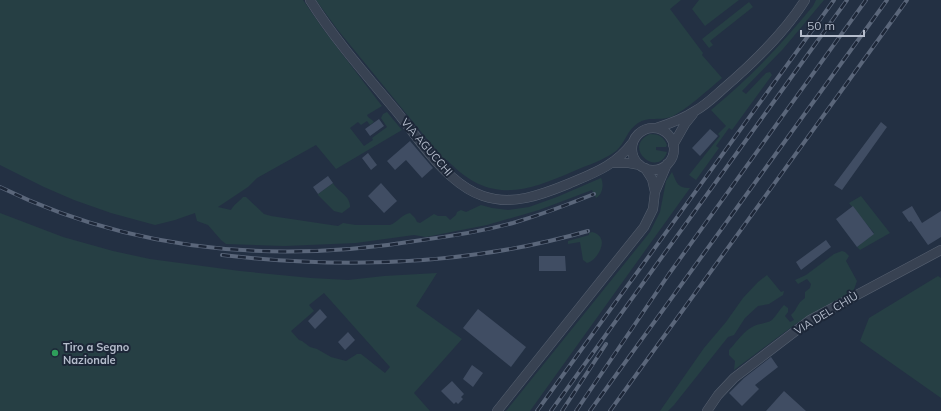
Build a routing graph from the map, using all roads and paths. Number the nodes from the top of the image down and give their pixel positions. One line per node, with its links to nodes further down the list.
1 (310, 0): 7 (street, VIA AGUCCHI)
2 (806, 0): 3 (street)
3 (696, 111): 4 (street); 6 (street)
4 (656, 128): 5 (street); 6 (street)
5 (633, 142): 7 (street, VIA AGUCCHI); 9 (street)
6 (673, 144): 8 (street)
7 (612, 163): 9 (street, VIA AGUCCHI)
8 (667, 164): 9 (street); 10 (street)
9 (642, 166): 10 (street)
10 (656, 192): 12 (street)
11 (941, 250): 13 (street, VIA DEL CHIÙ)
12 (497, 411)
13 (707, 411)

